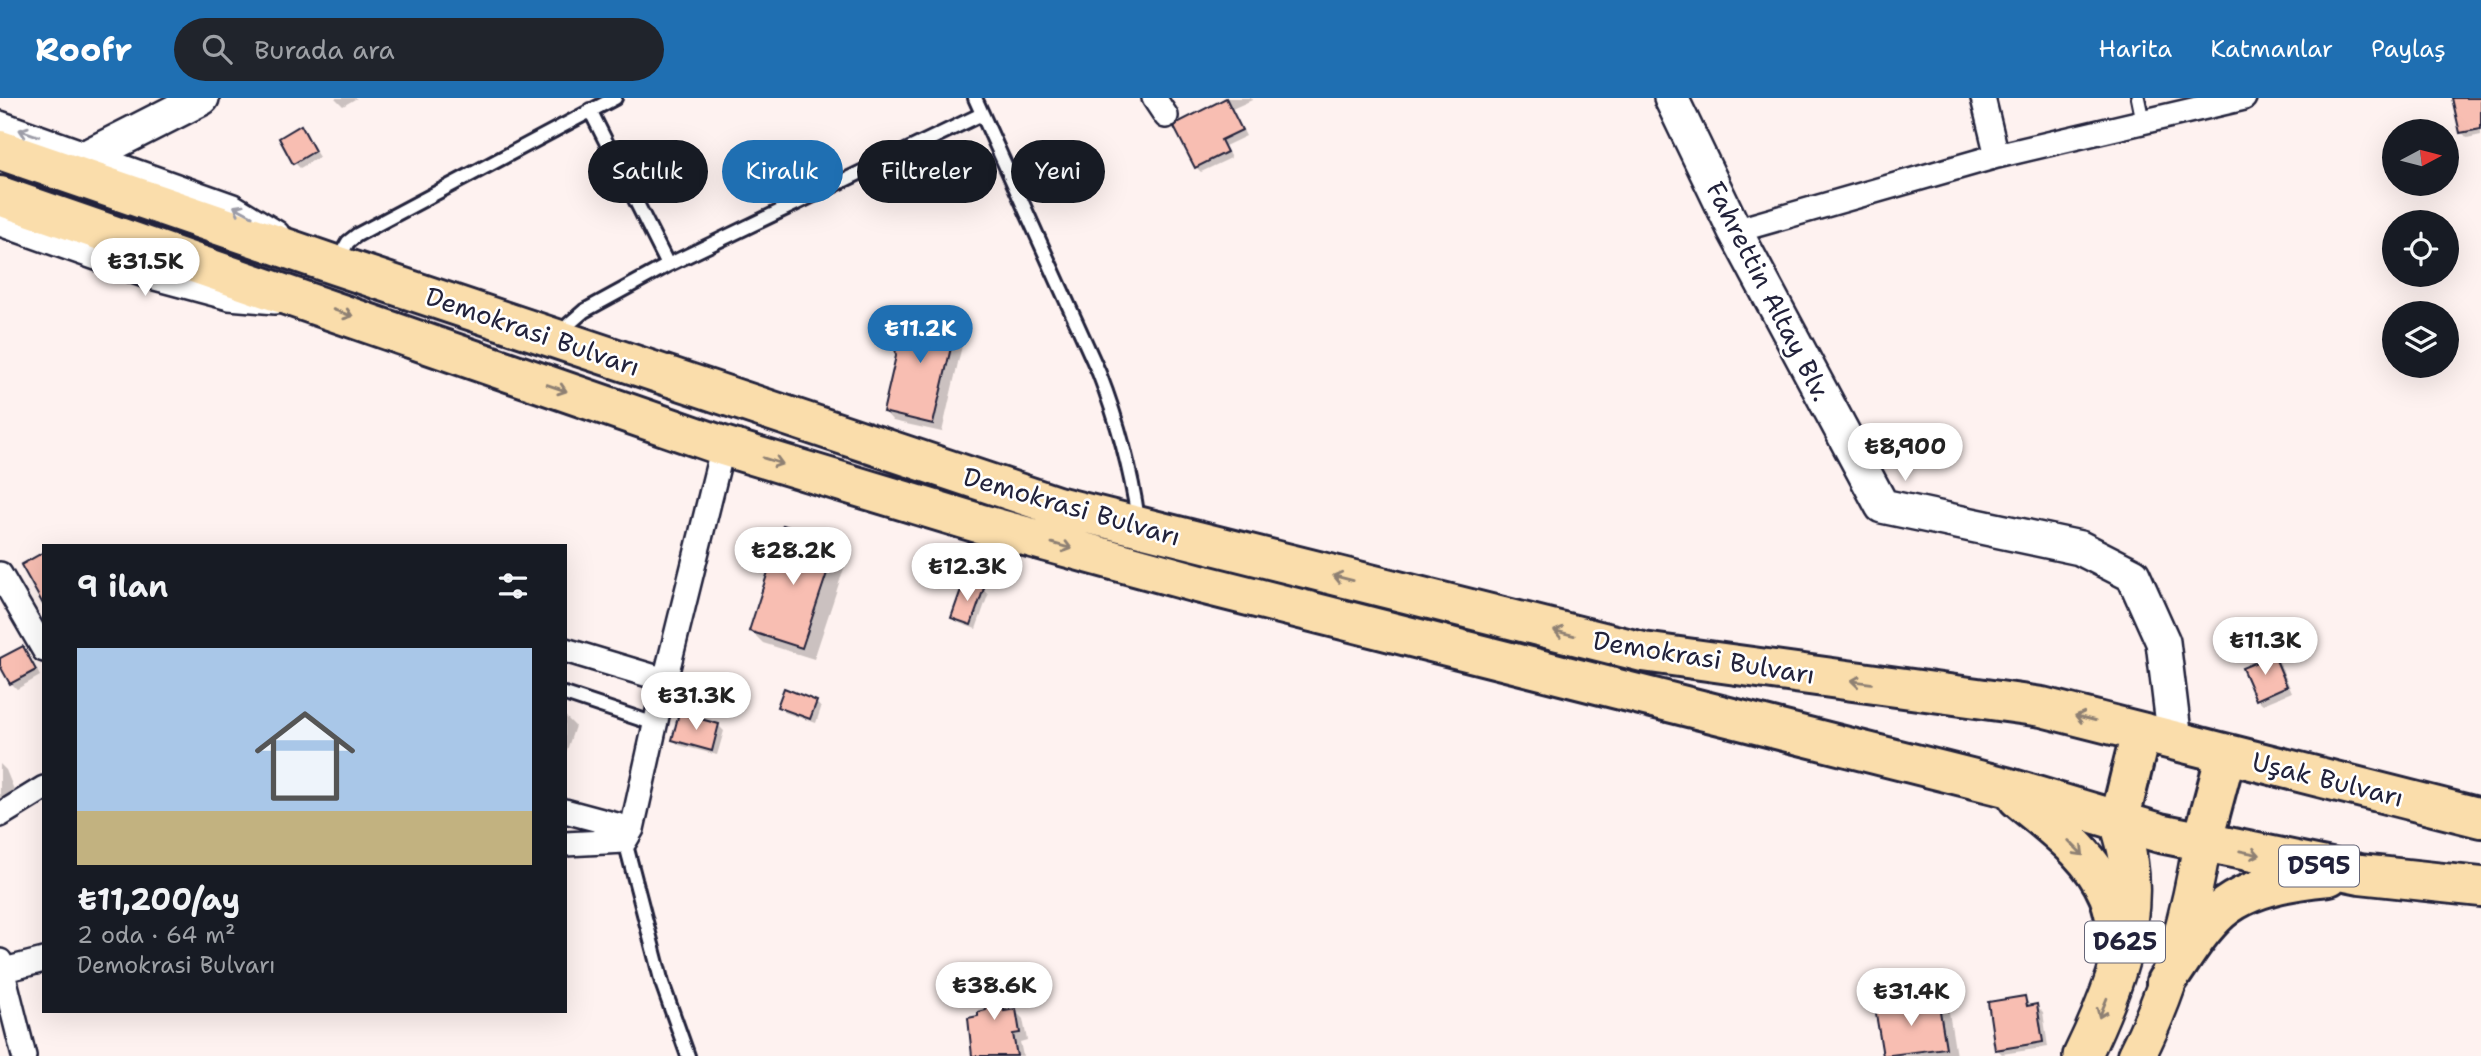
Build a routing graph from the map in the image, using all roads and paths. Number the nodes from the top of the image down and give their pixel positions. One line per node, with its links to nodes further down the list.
1 (202, 98): 13 (street)
2 (615, 98): 8 (lane)
3 (975, 98): 9 (lane)
4 (1671, 98): 17 (street, Fahrettin Altay Blv.)
5 (1983, 98): 14 (street)
6 (2138, 98): 10 (lane)
7 (2245, 98): 10 (street)
8 (590, 110): 19 (lane); 20 (lane)
9 (982, 114): 20 (lane); 24 (lane)
10 (2143, 122): 14 (street)
11 (0, 123): 13 (street, one-way to 11)
12 (0, 150): 18 (highway, Demokrasi Bulvarı)
13 (92, 155): 18 (street, one-way to 13)
14 (1997, 156): 17 (street)
15 (0, 196): 21 (highway, Demokrasi Bulvarı / D595)
16 (0, 224): 21 (street)
17 (1735, 230): 31 (street, Fahrettin Altay Blv.)
18 (298, 251): 19 (highway, Demokrasi Bulvarı)
19 (335, 265): 22 (highway, Demokrasi Bulvarı)
20 (668, 265): 22 (lane)
21 (298, 298): 23 (highway, Demokrasi Bulvarı / D595, one-way to 23)
22 (558, 340): 24 (highway, Demokrasi Bulvarı)
23 (723, 446): 28 (street); 33 (highway, Demokrasi Bulvarı / D595, one-way to 33)
24 (1139, 527): 31 (highway, Demokrasi Bulvarı, one-way to 24)
25 (0, 574): 26 (street)
26 (42, 647)
27 (567, 651): 28 (street)
28 (665, 680): 30 (street)
29 (567, 695): 30 (lane)
30 (655, 724): 39 (street)
31 (2158, 736): 32 (highway, Uşak Bulvarı); 38 (highway)
32 (2226, 754): 37 (highway, Uşak Bulvarı); 41 (highway)
33 (2006, 787): 38 (highway, Demokrasi Bulvarı / D595); 44 (highway, one-way to 44)
34 (42, 789): 36 (street)
35 (567, 812): 39 (street)
36 (0, 815)
37 (2481, 818)
38 (2119, 822): 41 (highway, Demokrasi Bulvarı / D595); 44 (main road, D625)
39 (629, 835): 40 (street); 50 (lane)
40 (567, 844)
41 (2202, 844): 42 (highway, D595, one-way to 42); 47 (main road, D625)
42 (2360, 874): 43 (highway, D595); 47 (highway)
43 (2481, 887)
44 (2121, 954): 51 (main road, D625, one-way to 51)
45 (42, 960): 46 (street)
46 (1, 967): 49 (street)
47 (2166, 982): 48 (main road, D625)
48 (2147, 1049)
49 (24, 1056)
50 (688, 1056)
51 (2082, 1056)

